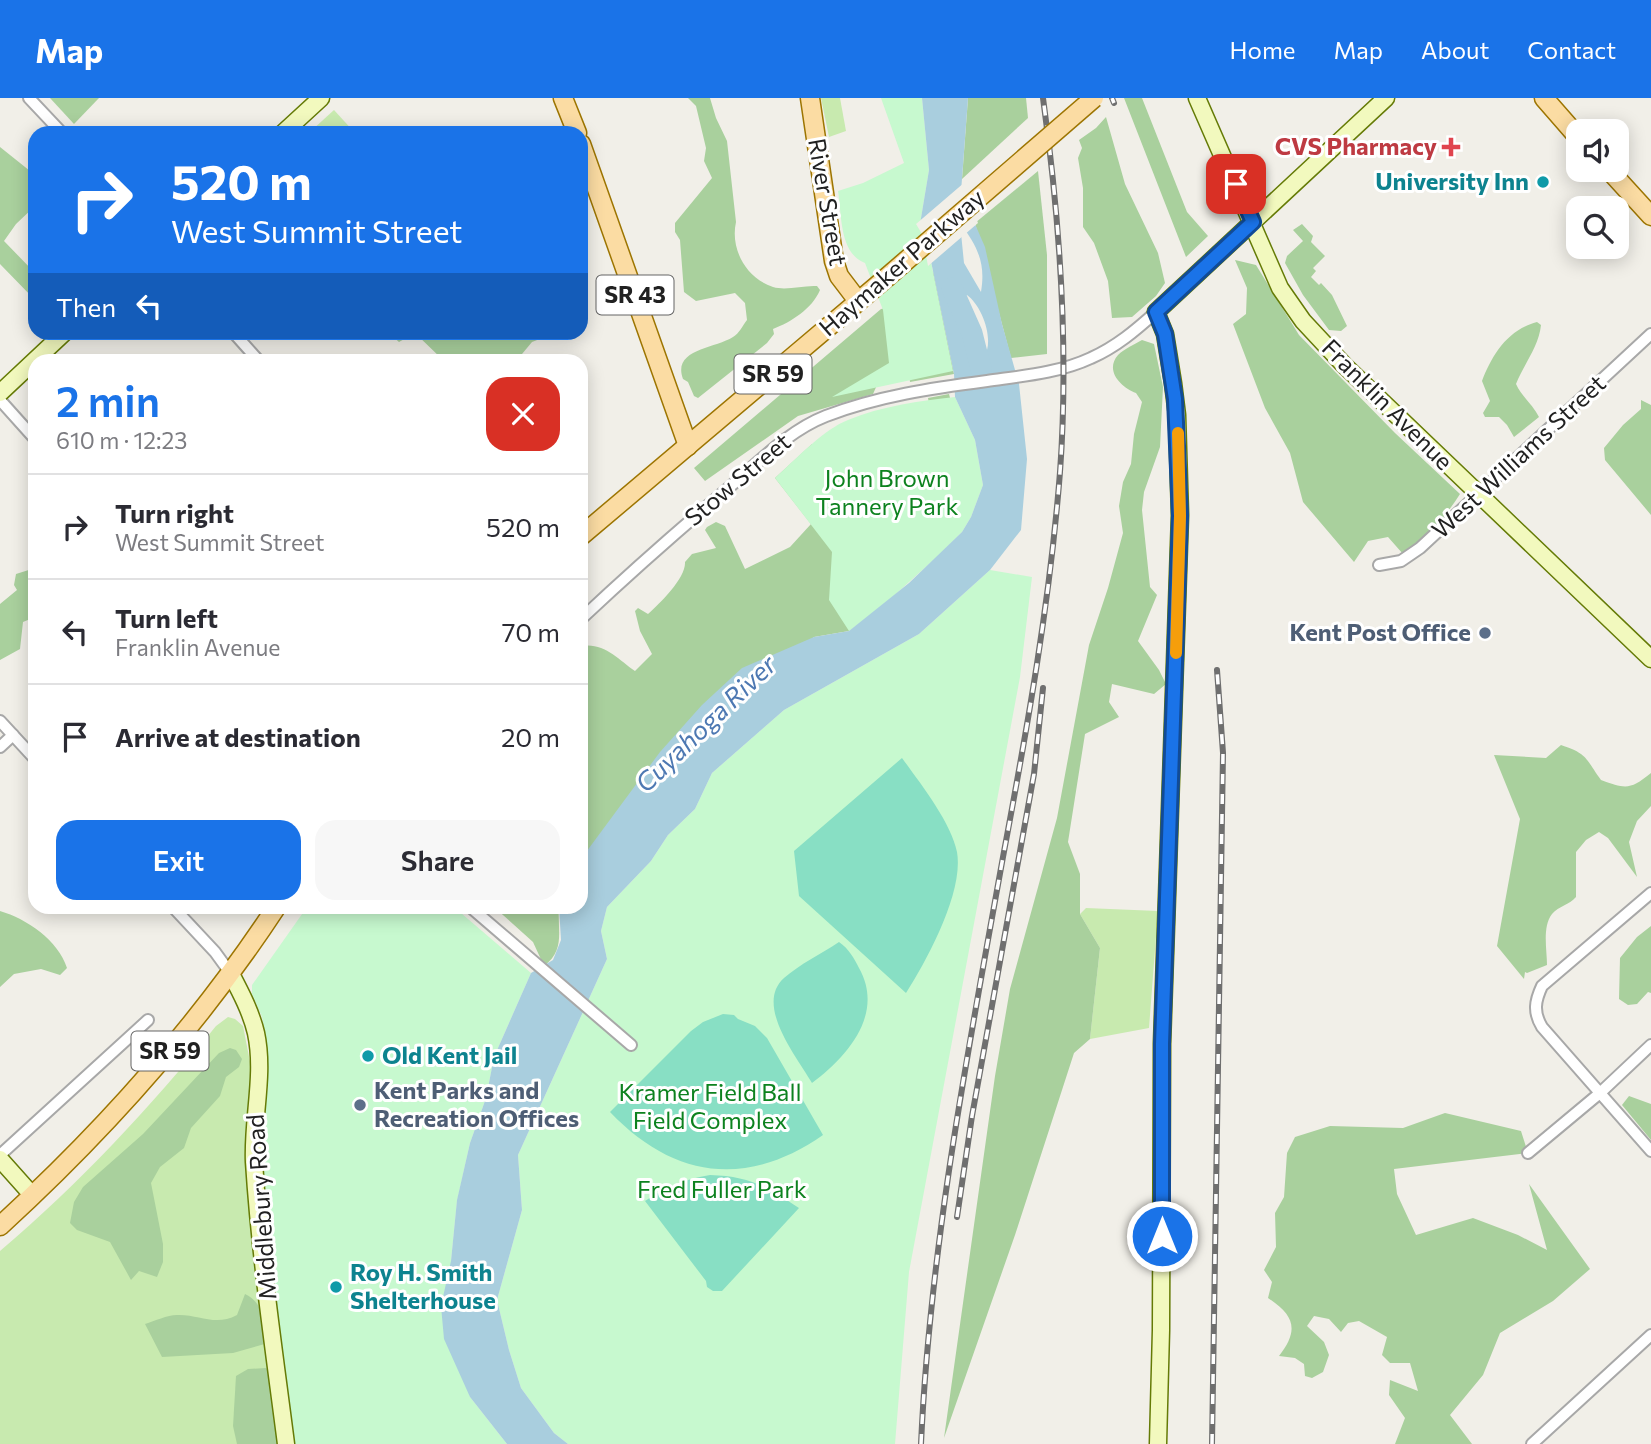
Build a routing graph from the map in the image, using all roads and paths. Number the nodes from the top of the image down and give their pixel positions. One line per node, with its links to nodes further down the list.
1 (29, 98): 10 (street)
2 (321, 98): 11 (street)
3 (563, 98): 12 (main road)
4 (810, 98): 17 (main road, River Street)
5 (1094, 98): 17 (main road, Haymaker Parkway, bridge)
6 (1197, 98): 16 (street, Franklin Avenue)
7 (1386, 98): 16 (street)
8 (1544, 98): 9 (main road)
9 (1566, 123)
10 (55, 126)
11 (291, 126)
12 (574, 126)
13 (588, 164): 28 (main road, SR 43)
14 (1620, 182): 15 (main road)
15 (1651, 216)
16 (1253, 222): 18 (street); 29 (street, Franklin Avenue)
17 (858, 301): 28 (main road, Haymaker Parkway / SR 59)
18 (1156, 312): 32 (street, Stow Street); 54 (street)
19 (1651, 334): 29 (street, West Williams Street)
20 (56, 340): 22 (street)
21 (240, 340): 23 (street)
22 (42, 354)
23 (253, 354)
24 (28, 367): 25 (street)
25 (0, 393)
26 (0, 400): 27 (street)
27 (28, 431)
28 (688, 446): 30 (main road, Haymaker Parkway / SR 59)
29 (1479, 495): 31 (street, West Williams Street); 33 (street, Franklin Avenue)
30 (588, 530)
31 (1379, 565)
32 (588, 613)
33 (1651, 659)
34 (0, 721): 35 (street)
35 (13, 735): 36 (street); 37 (street)
36 (0, 747)
37 (28, 751)
38 (1651, 892): 46 (street)
39 (179, 914): 42 (street)
40 (272, 914): 42 (main road, SR 59)
41 (478, 914): 44 (street)
42 (231, 974): 50 (main road, SR 59); 53 (street, Middlebury Road)
43 (148, 1020): 49 (street)
44 (631, 1045)
45 (1651, 1045): 46 (street)
46 (1600, 1093): 47 (street); 48 (street)
47 (1651, 1151)
48 (1528, 1153)
49 (0, 1157): 50 (street)
50 (33, 1196): 51 (main road, SR 59)
51 (0, 1226)
52 (1651, 1335): 55 (street)
53 (286, 1444)
54 (1158, 1444)
55 (1532, 1444)

